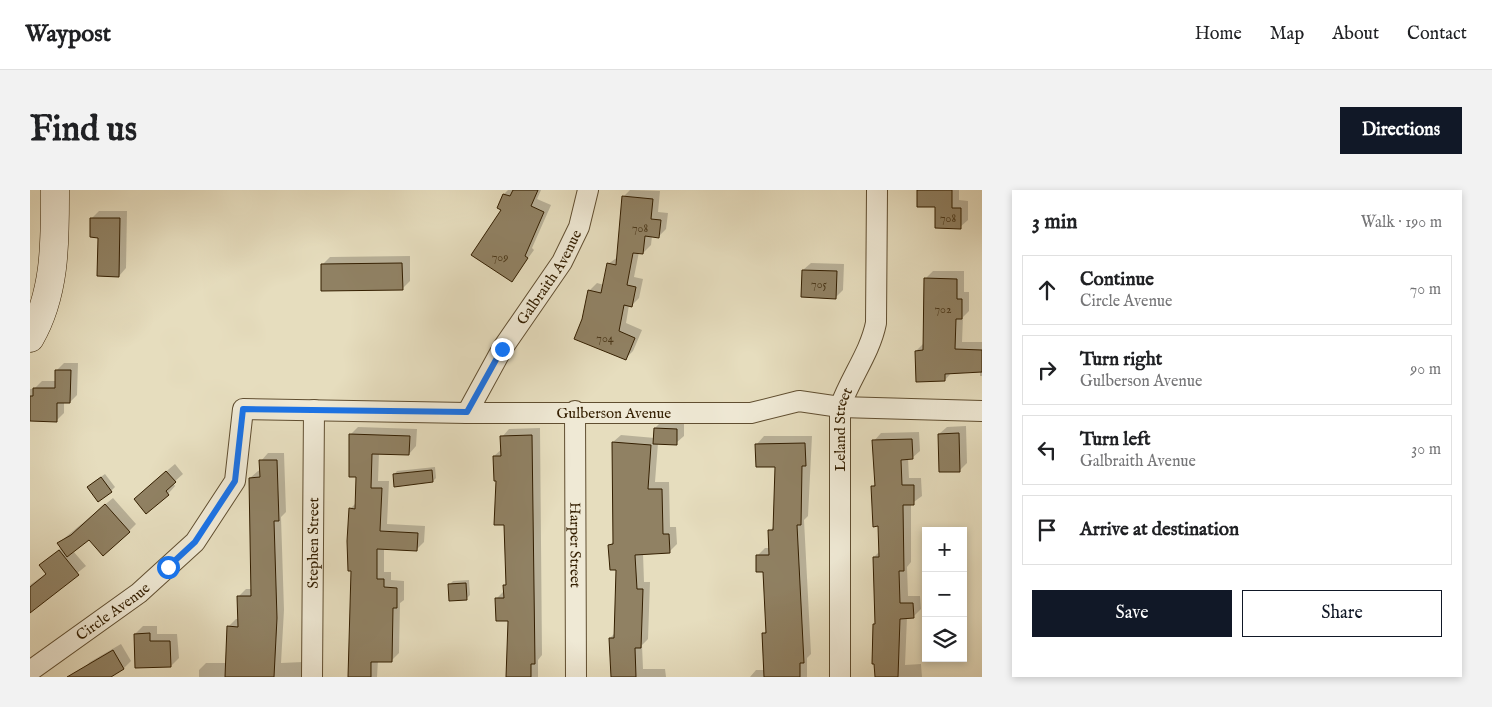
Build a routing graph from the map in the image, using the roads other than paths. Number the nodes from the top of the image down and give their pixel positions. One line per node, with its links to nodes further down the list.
1 (56, 190): 4 (street)
2 (588, 190): 10 (street, Galbraith Avenue)
3 (877, 190): 5 (street, Leland Street)
4 (30, 338)
5 (840, 407): 8 (street, Gulberson Avenue); 9 (street, Gulberson Avenue); 14 (street, Leland Street)
6 (243, 409): 7 (street, Gulberson Avenue); 11 (street, Circle Avenue)
7 (314, 410): 10 (street, Gulberson Avenue); 12 (street, Stephen Street)
8 (575, 411): 10 (street, Gulberson Avenue); 13 (street, Harper Street)
9 (982, 411)
10 (467, 412)
11 (30, 671)
12 (312, 677)
13 (576, 677)
14 (840, 677)

